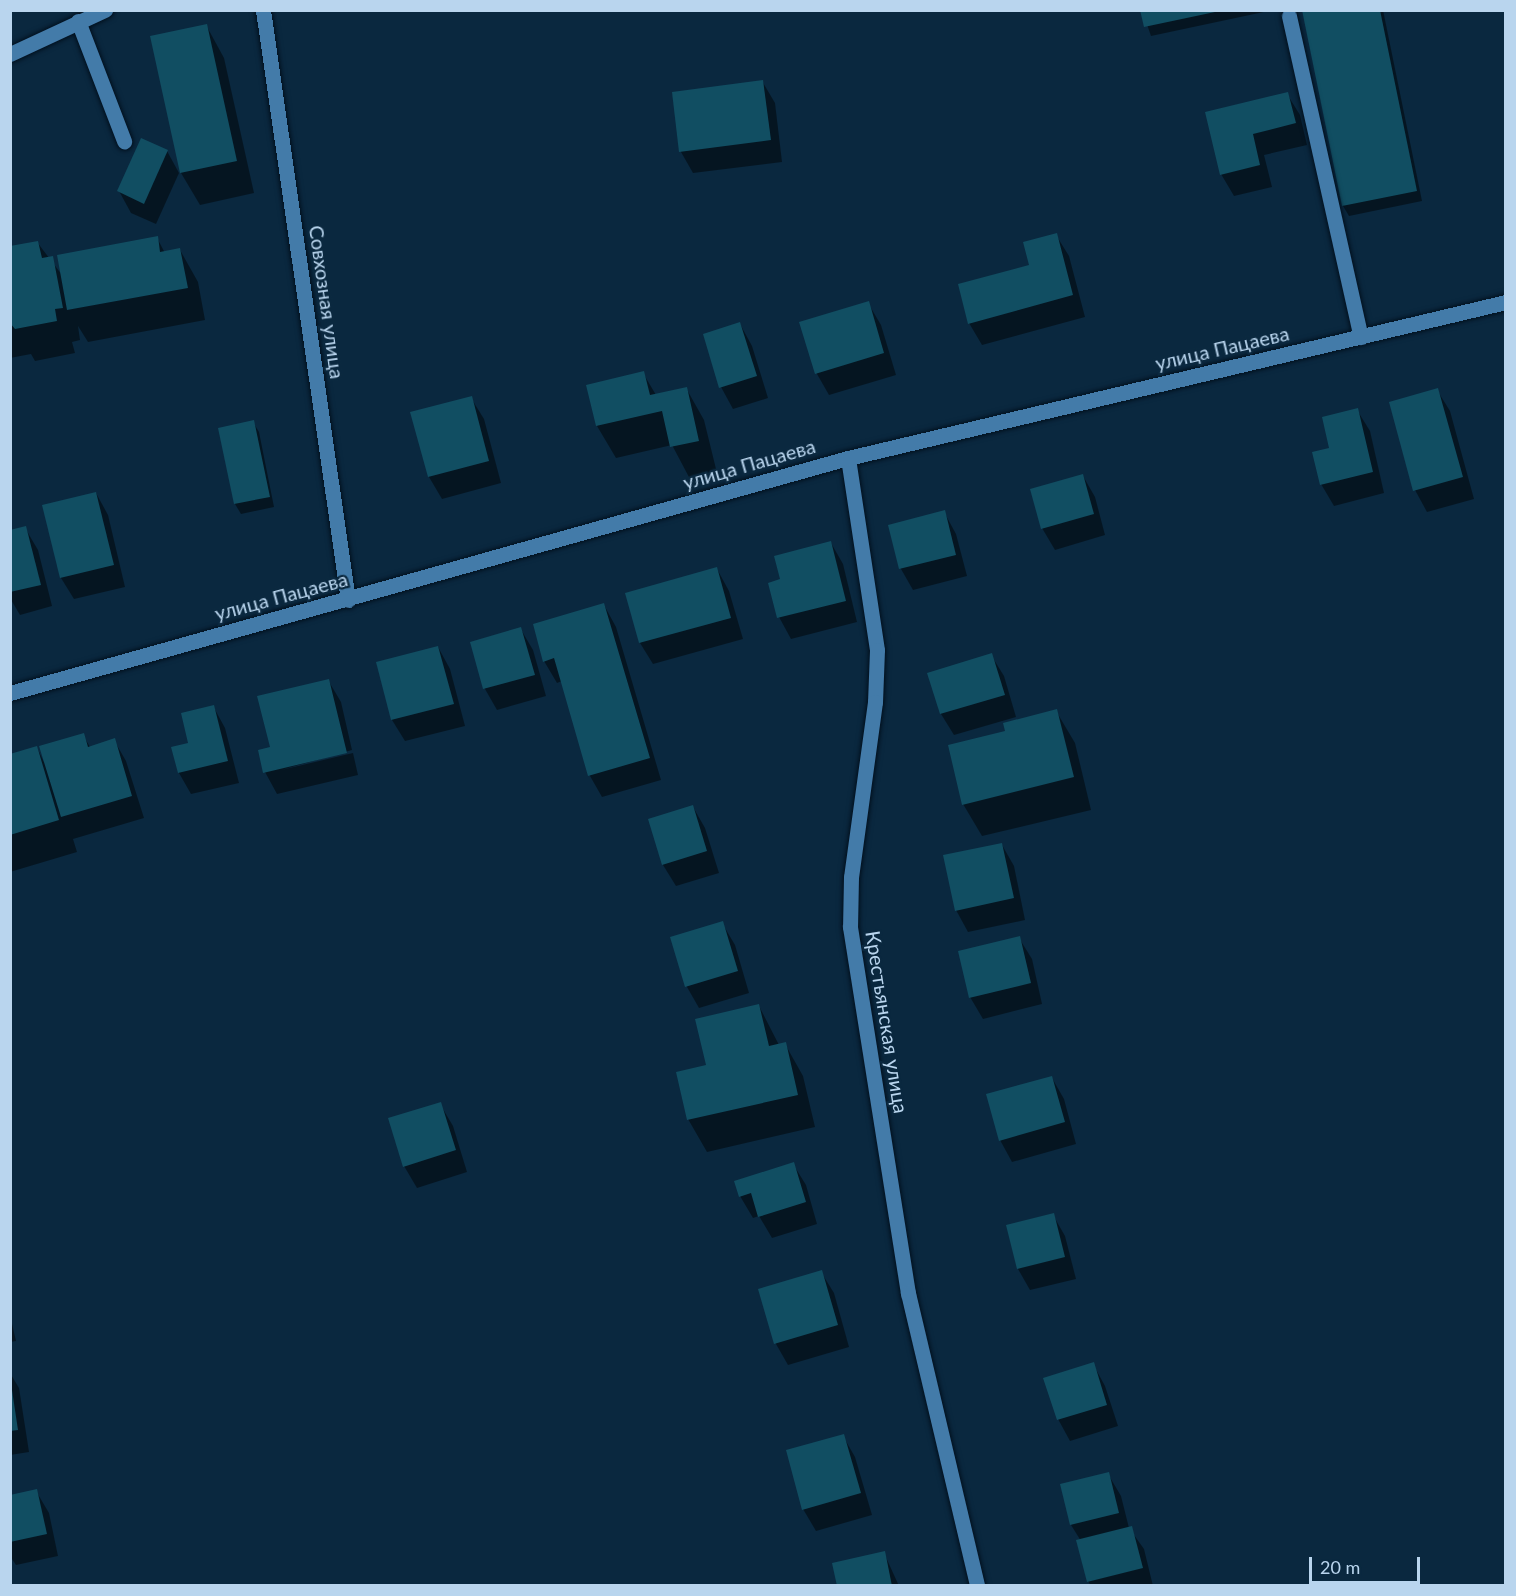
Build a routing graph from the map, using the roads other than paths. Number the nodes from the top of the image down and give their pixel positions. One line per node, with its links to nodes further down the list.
1 (105, 10): 3 (street)
2 (263, 10): 10 (street, Совхозная улица)
3 (76, 16): 5 (street); 6 (street)
4 (1289, 16): 8 (street)
5 (10, 54)
6 (124, 141)
7 (1506, 302): 8 (street, улица Пацаева)
8 (1361, 336): 9 (street, улица Пацаева)
9 (848, 458): 10 (street, улица Пацаева); 12 (street, Крестьянская улица)
10 (348, 600): 11 (street, улица Пацаева)
11 (10, 693)
12 (977, 1586)

